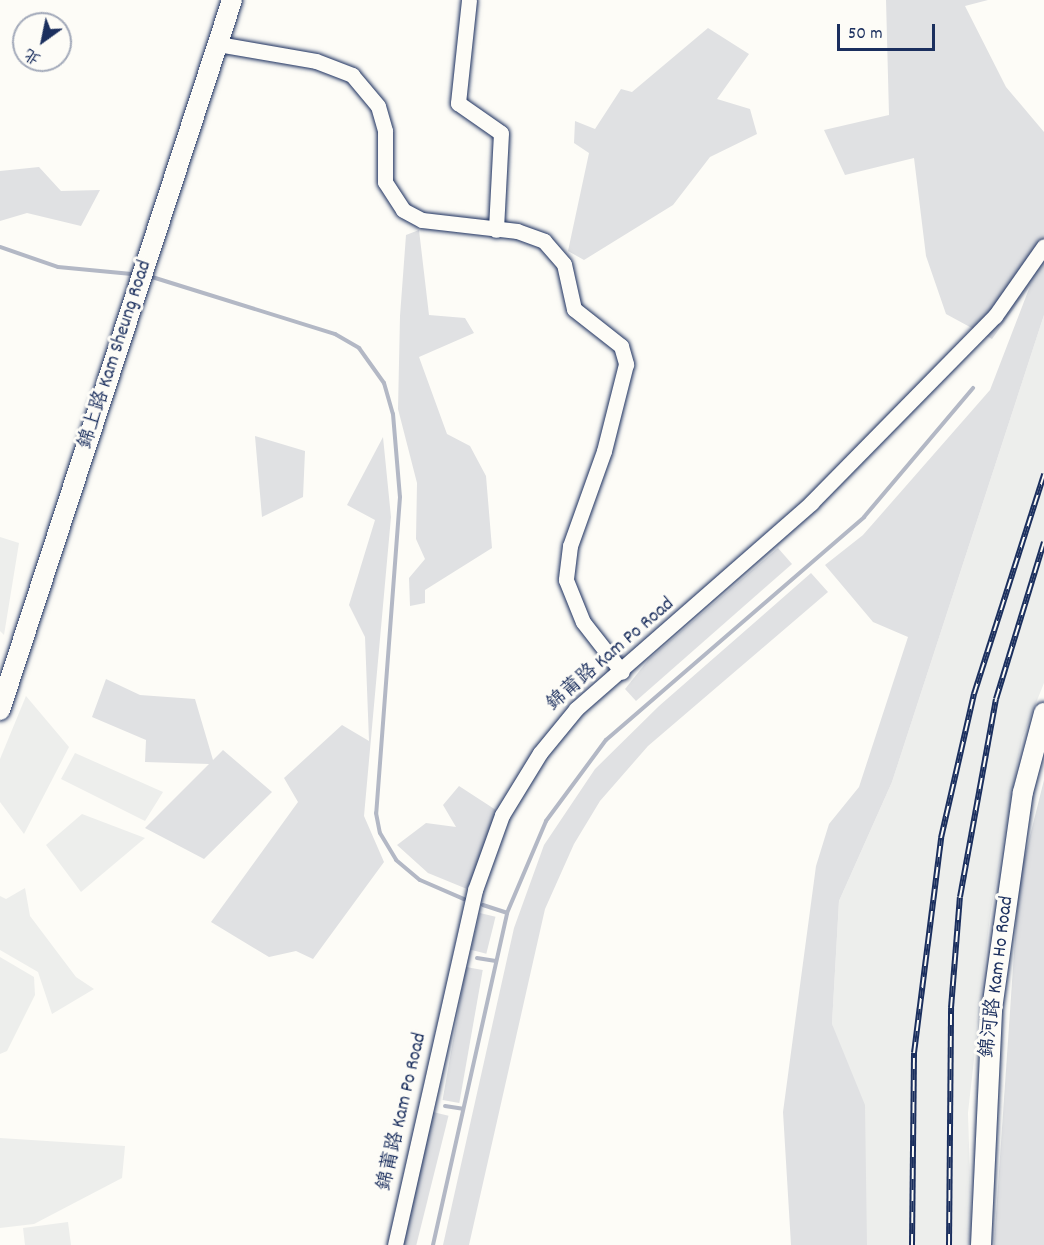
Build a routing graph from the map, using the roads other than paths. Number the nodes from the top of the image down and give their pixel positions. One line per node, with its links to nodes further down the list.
1 (232, 0): 3 (main road, 錦上路 Kam Sheung Road)
2 (469, 0): 4 (street)
3 (218, 44): 4 (street); 7 (main road, 錦上路 Kam Sheung Road)
4 (496, 230): 6 (street)
5 (1044, 246): 6 (street, 錦莆路 Kam Po Road)
6 (622, 672): 9 (street, 錦莆路 Kam Po Road)
7 (0, 710)
8 (1044, 713): 10 (main road, 錦河路 Kam Ho Road)
9 (394, 1245)
10 (981, 1245)

